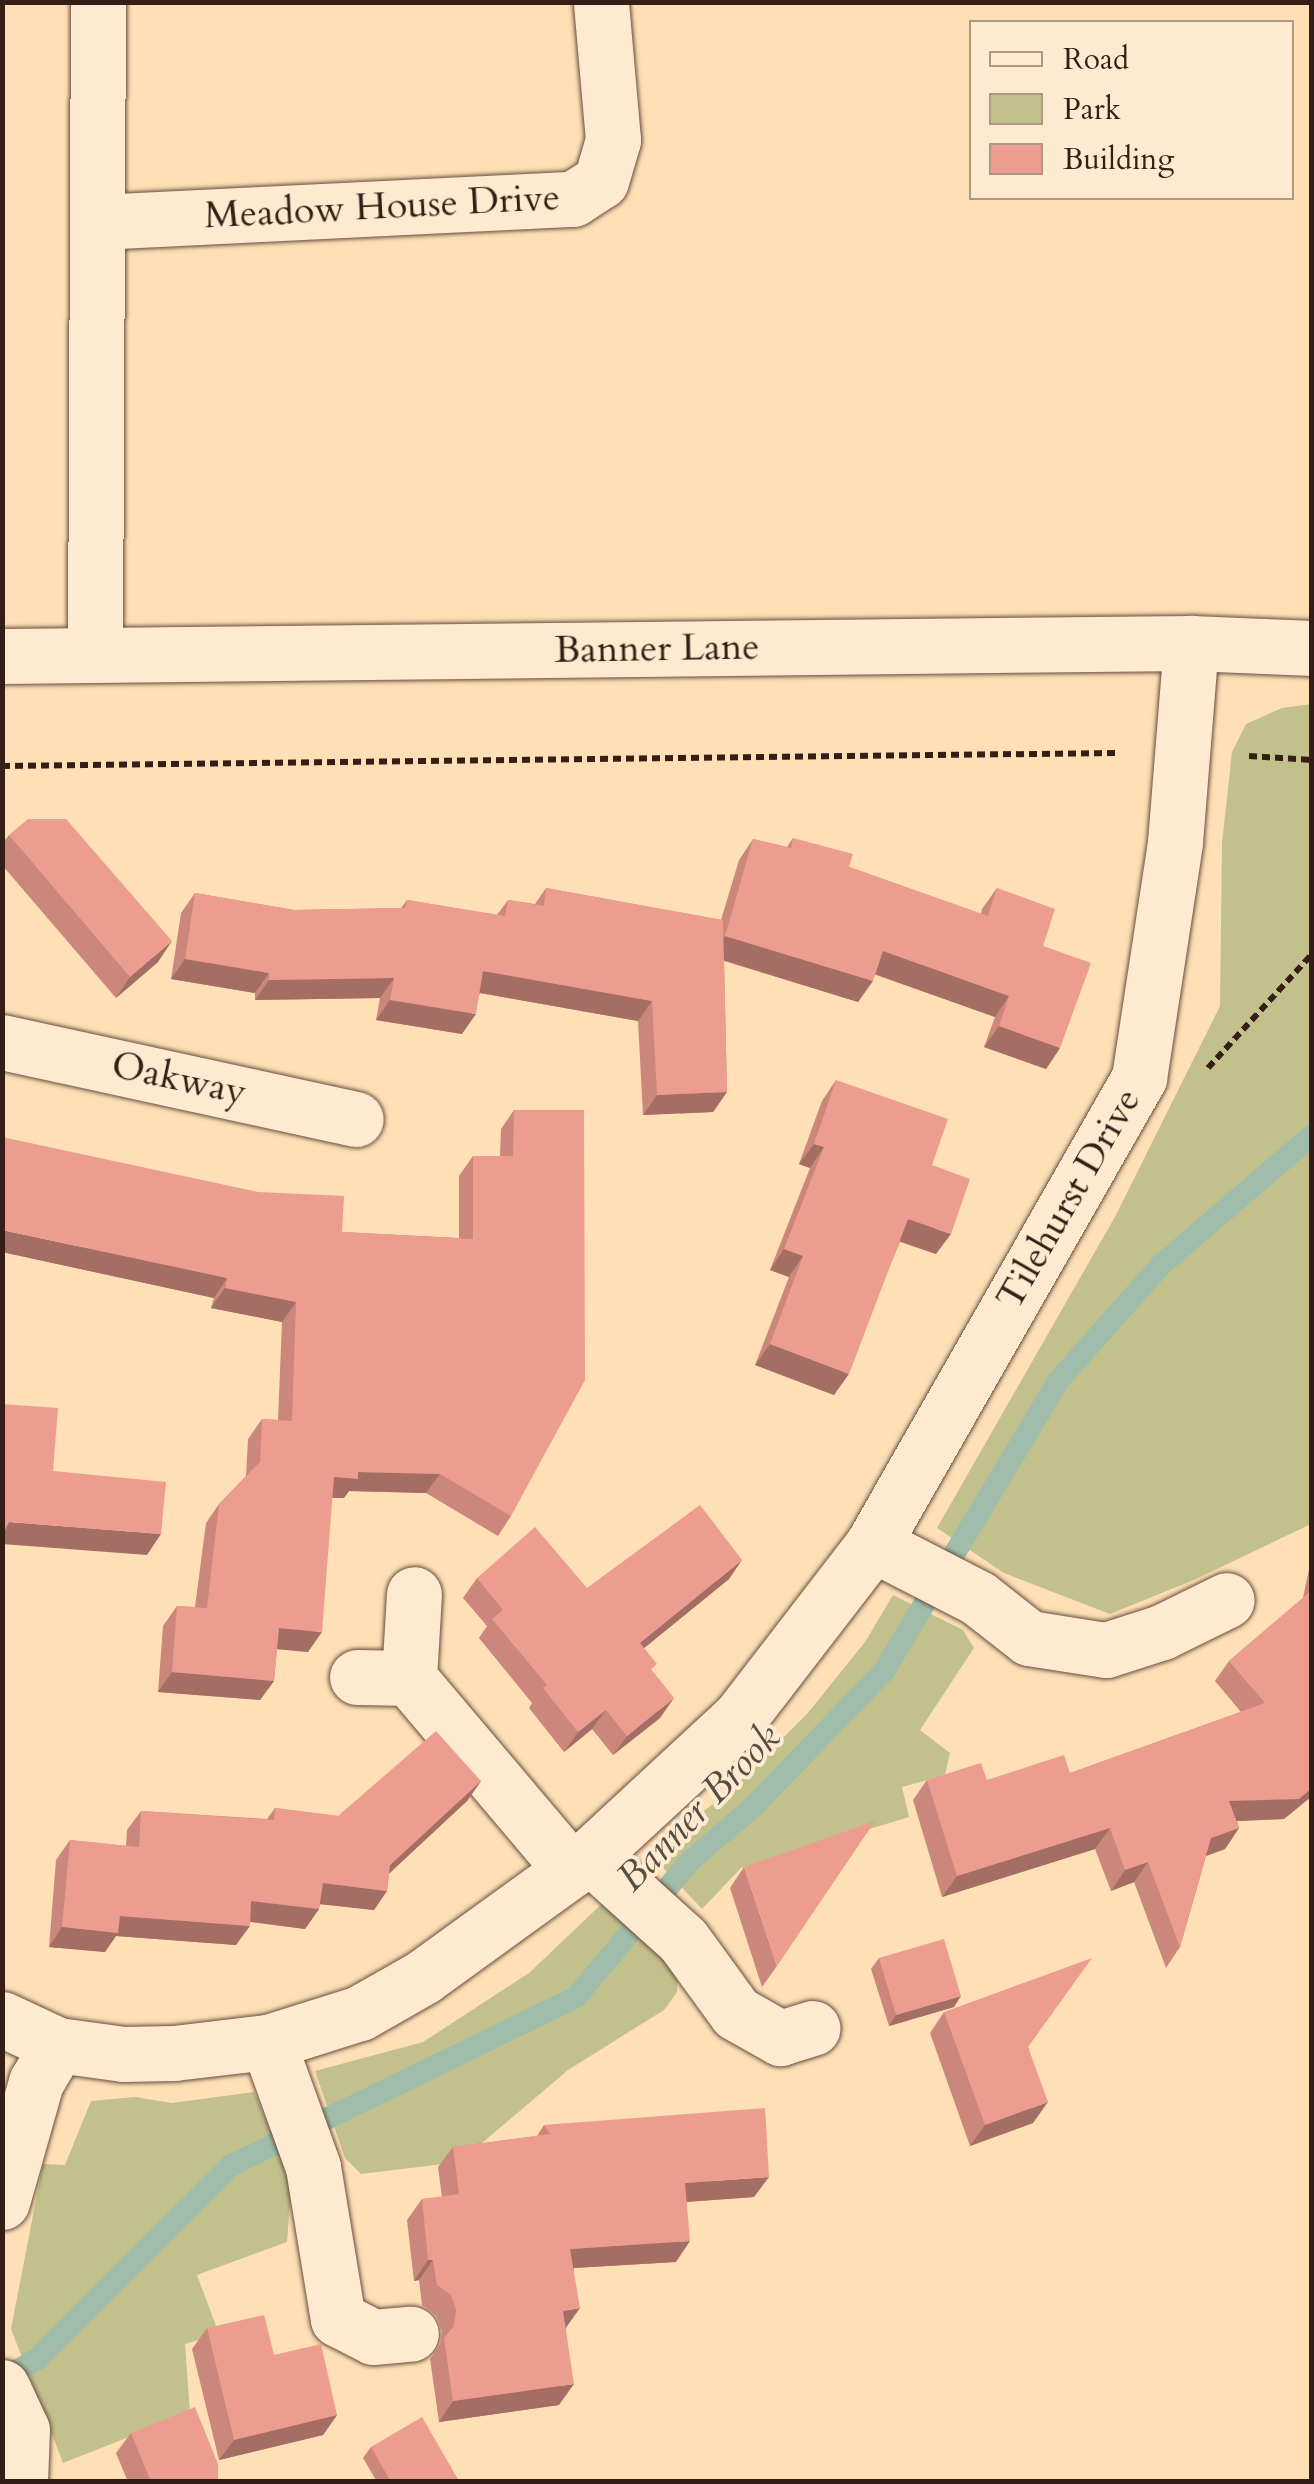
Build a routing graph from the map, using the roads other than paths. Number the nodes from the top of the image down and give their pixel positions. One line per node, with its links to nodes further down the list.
1 (98, 2): 3 (street)
2 (601, 2): 3 (street, Meadow House Drive)
3 (97, 222): 6 (street)
4 (1191, 644): 5 (street, Banner Lane); 6 (street, Banner Lane); 10 (street, Tilehurst Drive)
5 (1312, 648)
6 (96, 654): 7 (street, Banner Lane)
7 (2, 656)
8 (2, 1042): 9 (street, Oakway)
9 (356, 1118)
10 (894, 1554): 12 (street); 13 (street, Tilehurst Drive)
11 (414, 1594): 13 (street)
12 (1227, 1600)
13 (593, 1869): 15 (street); 17 (street, Tilehurst Drive)
14 (2, 2019): 16 (street, Tilehurst Drive)
15 (814, 2028)
16 (58, 2045): 17 (street, Tilehurst Drive); 18 (street)
17 (275, 2064): 19 (street)
18 (2, 2202)
19 (411, 2334)

